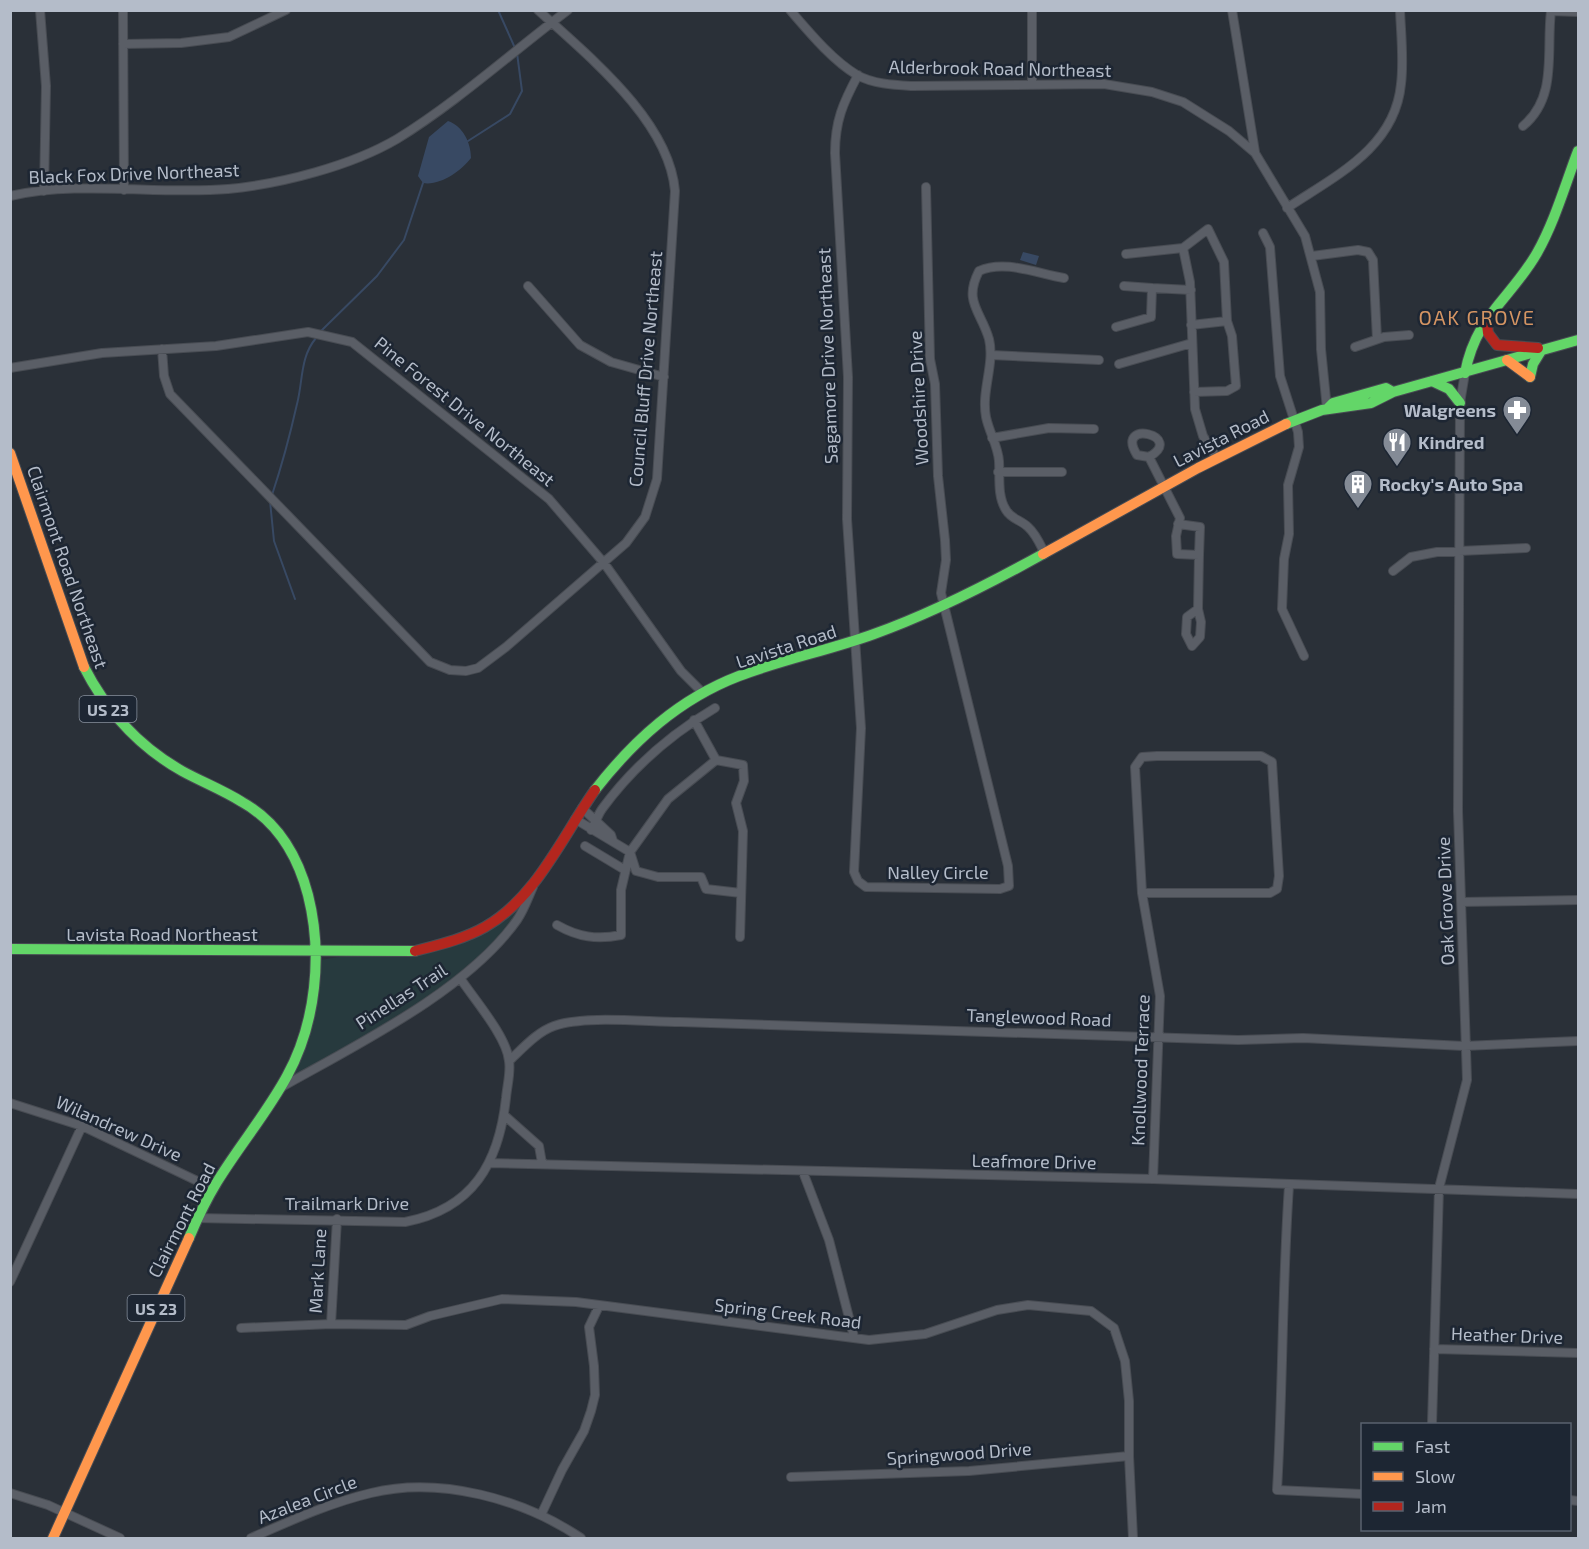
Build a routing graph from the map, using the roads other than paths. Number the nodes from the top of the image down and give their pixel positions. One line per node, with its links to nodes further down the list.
1 (40, 10): 20 (street)
2 (123, 10): 12 (street)
3 (286, 10): 12 (street)
4 (538, 10): 11 (street, Council Bluff Drive Northeast)
5 (568, 10): 11 (street, Black Fox Drive Northeast)
6 (790, 10): 13 (street, Alderbrook Road Northeast)
7 (1032, 10): 14 (street)
8 (1232, 10): 17 (street)
9 (1400, 10): 22 (street)
10 (1578, 12): 15 (street)
11 (551, 23): 19 (street, Black Fox Drive Northeast); 49 (street, Council Bluff Drive Northeast)
12 (123, 44): 19 (street)
13 (858, 75): 14 (street, Alderbrook Road Northeast); 72 (street, Sagamore Drive Northeast)
14 (1032, 85): 17 (street, Alderbrook Road Northeast)
15 (1523, 126)
16 (1578, 151): 32 (main road)
17 (1255, 153): 22 (street)
18 (926, 187): 70 (street, Woodshire Drive)
19 (124, 190): 20 (street, Black Fox Drive Northeast)
20 (44, 191): 21 (street, Black Fox Drive Northeast)
21 (10, 196)
22 (1287, 208): 26 (street)
23 (1263, 233): 54 (street)
24 (1183, 248): 25 (street); 31 (street); 33 (street)
25 (1126, 254)
26 (1312, 256): 37 (street); 53 (street)
27 (1064, 278): 43 (street)
28 (528, 286): 49 (street)
29 (1124, 286): 30 (street)
30 (1152, 288): 31 (street); 35 (street)
31 (1191, 290): 34 (street)
32 (1486, 316): 42 (main road); 48 (main road)
33 (1227, 321): 34 (street); 51 (street)
34 (1191, 325): 39 (street)
35 (1116, 327)
36 (1408, 335): 37 (street)
37 (1377, 339): 40 (street)
38 (1578, 340): 42 (main road, Lavista Road)
39 (1192, 343): 46 (street); 51 (street)
40 (1354, 347)
41 (162, 349): 47 (street, Pine Forest Drive Northeast); 68 (street, Pine Forest Drive Northeast); 68 (street, Council Bluff Drive Northeast)
42 (1546, 350): 45 (main road, Lavista Road); 45 (main road)
43 (991, 355): 44 (street); 56 (street)
44 (1099, 360)
45 (1507, 360): 48 (main road, Lavista Road)
46 (1119, 364)
47 (10, 368)
48 (1465, 372): 50 (main road, Lavista Road); 52 (street, Oak Grove Drive)
49 (664, 377): 68 (street, Council Bluff Drive Northeast)
50 (1431, 381): 52 (main road); 53 (main road, Lavista Road)
51 (1194, 392): 58 (street)
52 (1460, 403): 65 (street, Oak Grove Drive)
53 (1327, 409): 54 (main road, Lavista Road)
54 (1293, 421): 58 (main road, Lavista Road); 73 (street)
55 (1094, 429): 56 (street)
56 (992, 438): 60 (street)
57 (10, 453): 94 (main road, Clairmont Road Northeast / US 23)
58 (1216, 457): 62 (main road, Lavista Road)
59 (1149, 458): 59 (street); 62 (street)
60 (998, 472): 61 (street); 66 (street)
61 (1062, 472)
62 (1164, 486): 63 (street); 66 (main road, Lavista Road)
63 (1178, 524): 67 (street); 67 (street)
64 (1526, 548): 65 (street)
65 (1460, 550): 69 (street); 90 (street, Oak Grove Drive)
66 (1045, 554): 70 (main road, Lavista Road)
67 (1199, 555): 71 (street)
68 (604, 563): 74 (street, Pine Forest Drive Northeast)
69 (1393, 571)
70 (943, 606): 72 (main road, Lavista Road); 72 (street, Nalley Circle)
71 (1198, 609)
72 (856, 641): 74 (main road, Lavista Road)
73 (1304, 656)
74 (703, 693): 78 (main road, Lavista Road)
75 (715, 708): 76 (street)
76 (694, 720): 77 (street); 80 (street)
77 (716, 759): 84 (street); 88 (street)
78 (582, 808): 79 (main road, Lavista Road); 80 (street)
79 (575, 819): 81 (street); 86 (main road, Lavista Road)
80 (597, 821): 81 (street); 82 (street)
81 (591, 830): 82 (street)
82 (613, 841): 84 (street)
83 (585, 846): 85 (street)
84 (630, 852): 85 (street); 88 (street)
85 (625, 870): 91 (street)
86 (538, 878): 94 (main road, Lavista Road); 95 (street, Pinellas Trail)
87 (1142, 892): 87 (street, Knollwood Terrace); 96 (street, Knollwood Terrace)
88 (741, 893): 92 (street)
89 (1578, 900): 90 (street)
90 (1461, 902): 98 (street, Oak Grove Drive)
91 (557, 925)
92 (740, 937)
93 (10, 949): 94 (main road, Lavista Road Northeast)
94 (314, 951): 100 (main road, Clairmont Road Northeast / US 23)
95 (460, 978): 99 (street); 100 (street, Pinellas Trail)
96 (1157, 1037): 98 (street, Tanglewood Road); 99 (street, Tanglewood Road); 107 (street, Knollwood Terrace)
97 (1578, 1041): 98 (street, Tanglewood Road)
98 (1464, 1046): 110 (street, Oak Grove Drive)
99 (510, 1060): 102 (street, Trailmark Drive)
100 (280, 1089): 109 (main road, Clairmont Road / US 23)
101 (10, 1103): 103 (street, Wilandrew Drive)
102 (504, 1115): 104 (street, Trailmark Drive); 105 (street)
103 (82, 1126): 109 (street, Wilandrew Drive); 114 (street)
104 (489, 1163): 105 (street, Leafmore Drive); 113 (street, Trailmark Drive)
105 (542, 1163): 106 (street, Leafmore Drive)
106 (803, 1172): 107 (street, Leafmore Drive); 118 (street)
107 (1153, 1179): 108 (street, Leafmore Drive)
108 (1289, 1186): 110 (street, Leafmore Drive); 125 (street)
109 (212, 1188): 112 (main road, Clairmont Road / US 23)
110 (1439, 1188): 111 (street, Leafmore Drive); 119 (street, Oak Grove Drive)
111 (1578, 1194)
112 (197, 1218): 113 (street, Trailmark Drive); 126 (main road, Clairmont Road / US 23)
113 (337, 1220): 116 (street, Mark Lane)
114 (10, 1282)
115 (599, 1306): 116 (street, Spring Creek Road); 118 (street, Spring Creek Road); 127 (street)
116 (331, 1324): 117 (street, Spring Creek Road)
117 (240, 1328)
118 (854, 1337): 122 (street, Spring Creek Road)
119 (1434, 1349): 120 (street, Heather Drive); 121 (street, Oak Grove Drive)
120 (1578, 1353)
121 (1432, 1423)
122 (1129, 1456): 123 (street, Springwood Drive); 132 (street, Spring Creek Road)
123 (791, 1477)
124 (10, 1493): 126 (street)
125 (1361, 1494)
126 (64, 1514): 128 (main road, Clairmont Road / US 23); 129 (street)
127 (541, 1515): 130 (street, Azalea Circle); 131 (street, Azalea Circle)
128 (53, 1539)
129 (120, 1539)
130 (251, 1539)
131 (581, 1539)
132 (1133, 1539)

